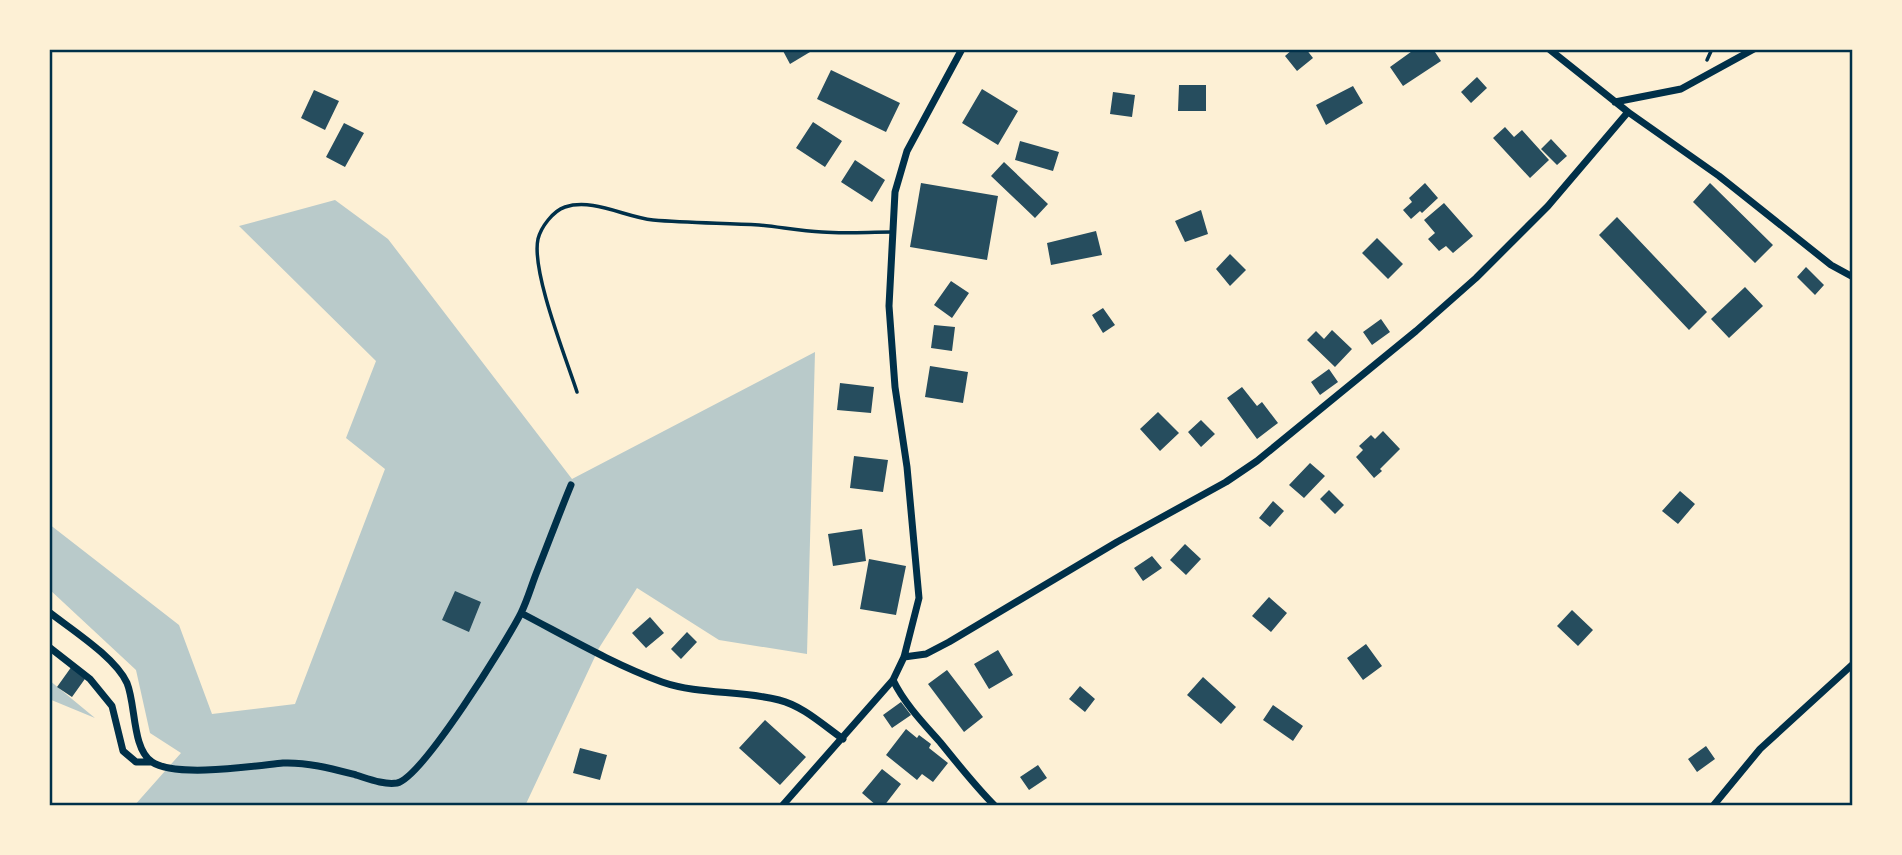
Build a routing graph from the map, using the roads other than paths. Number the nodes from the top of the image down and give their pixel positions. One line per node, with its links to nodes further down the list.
1 (962, 49): 6 (street)
2 (1549, 49): 4 (street)
3 (1754, 49): 4 (street)
4 (1615, 102): 5 (street)
5 (1628, 112): 7 (street); 13 (street)
6 (893, 232): 8 (lane); 13 (street)
7 (1853, 277)
8 (577, 392)
9 (570, 485): 11 (street)
10 (49, 612): 17 (street)
11 (521, 613): 16 (street); 17 (street)
12 (49, 647): 17 (street)
13 (904, 657): 15 (street)
14 (1853, 664): 20 (street)
15 (893, 680): 16 (street); 19 (street)
16 (843, 739): 18 (street)
17 (152, 762)
18 (782, 806)
19 (995, 806)
20 (1713, 806)

